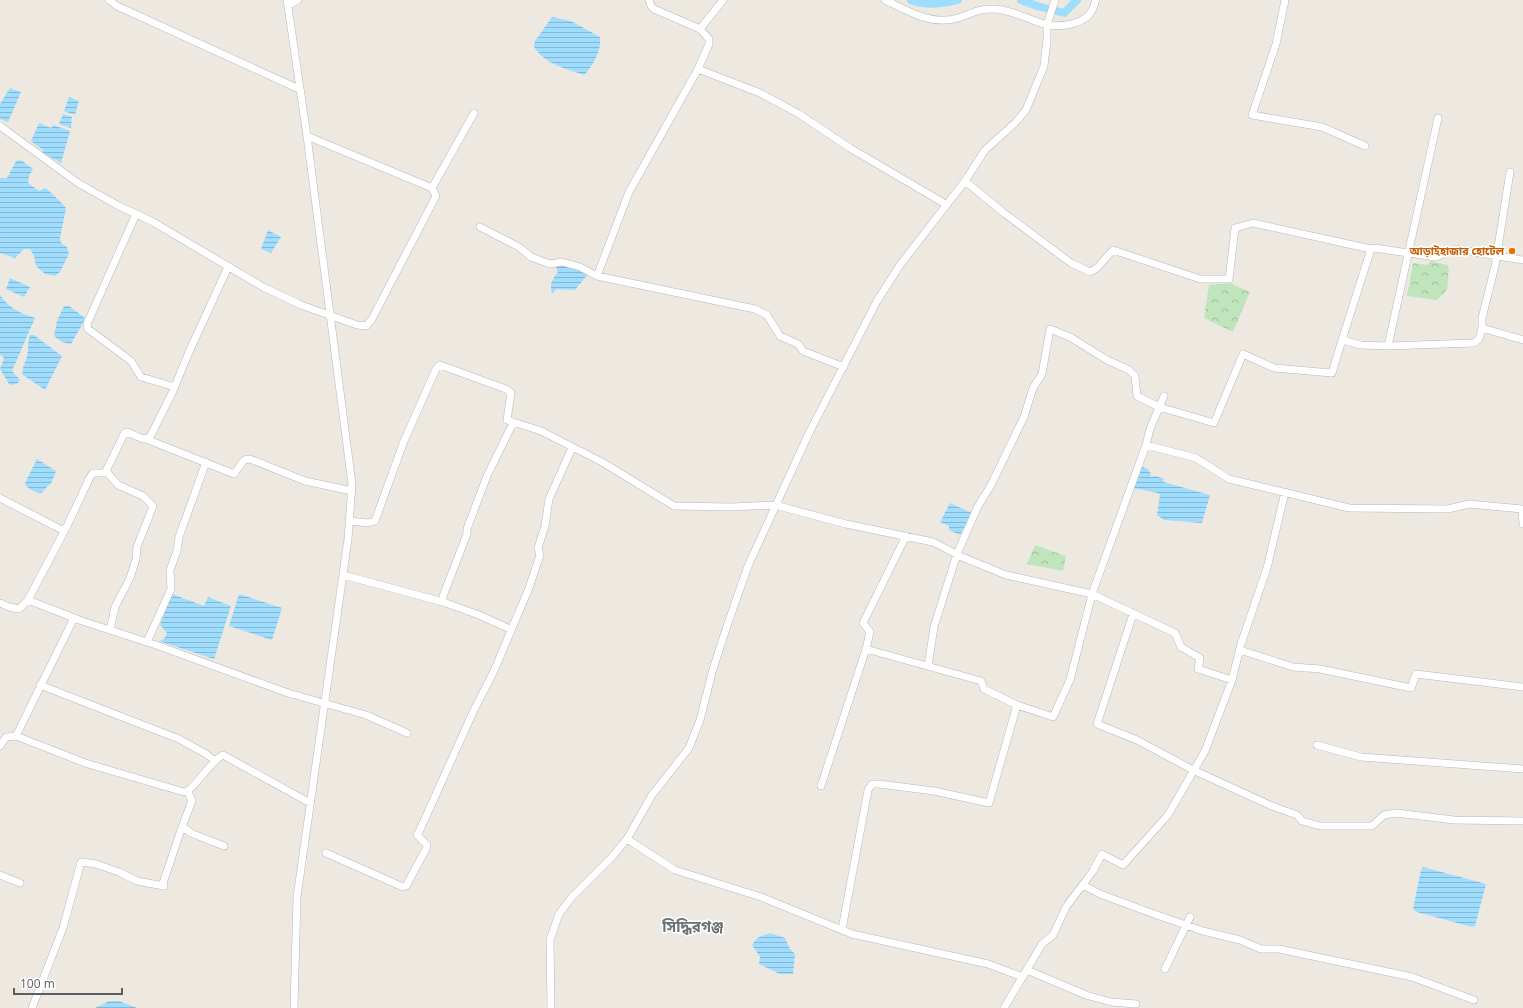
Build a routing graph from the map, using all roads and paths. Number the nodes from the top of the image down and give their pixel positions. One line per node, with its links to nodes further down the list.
1 (109, 0): 13 (street)
2 (298, 0): 9 (street)
3 (649, 0): 11 (street)
4 (723, 0): 11 (street)
5 (885, 0): 10 (street)
6 (1055, 0): 10 (street)
7 (1096, 0): 10 (street)
8 (1285, 0): 18 (street)
9 (288, 3): 13 (street)
10 (1047, 23): 20 (street)
11 (700, 29): 12 (street)
12 (698, 69): 22 (street); 30 (street)
13 (299, 89): 17 (street)
14 (474, 113): 21 (street)
15 (1438, 118): 26 (street)
16 (0, 126): 23 (street)
17 (307, 136): 21 (street); 31 (street)
18 (1365, 146)
19 (1510, 172): 27 (street)
20 (965, 181): 22 (street); 25 (street)
21 (432, 188): 31 (street)
22 (947, 205): 36 (street)
23 (136, 214): 29 (street); 37 (street)
24 (480, 228): 30 (street)
25 (1371, 249): 26 (street); 33 (street)
26 (1409, 252): 27 (street); 35 (street)
27 (1497, 256): 28 (street); 32 (street)
28 (1523, 260)
29 (228, 267): 31 (street); 37 (street)
30 (597, 276): 36 (street)
31 (330, 316): 46 (street)
32 (1482, 328): 34 (street); 35 (street)
33 (1342, 340): 35 (street); 39 (street)
34 (1523, 340)
35 (1388, 346)
36 (844, 367): 49 (street)
37 (175, 387): 41 (street)
38 (1164, 396): 39 (street)
39 (1159, 407): 42 (street); 54 (street)
40 (513, 424): 43 (street); 50 (street); 58 (street)
41 (146, 439): 44 (street); 45 (street)
42 (1146, 445): 47 (street); 56 (street)
43 (572, 448): 49 (street); 62 (street)
44 (206, 462): 46 (street); 64 (street)
45 (106, 471): 52 (street); 63 (street)
46 (352, 491): 50 (street)
47 (1285, 492): 51 (street); 66 (street)
48 (0, 498): 52 (street)
49 (775, 505): 53 (street); 85 (street)
50 (350, 521): 55 (street)
51 (1523, 524)
52 (64, 531): 57 (street)
53 (906, 536): 54 (street); 65 (street)
54 (956, 554): 56 (street); 67 (street)
55 (343, 575): 58 (street); 71 (street)
56 (1092, 594): 60 (street); 72 (street)
57 (28, 600): 59 (street); 61 (street)
58 (443, 602): 62 (street)
59 (0, 603)
60 (1134, 614): 68 (street); 79 (street)
61 (74, 618): 63 (street); 69 (street)
62 (510, 629): 87 (street)
63 (110, 630): 64 (street)
64 (147, 642): 71 (street)
65 (866, 649): 67 (street); 80 (street)
66 (1240, 650): 68 (street); 70 (street)
67 (928, 666): 72 (street)
68 (1232, 680): 79 (street)
69 (40, 685): 74 (street); 77 (street)
70 (1523, 687)
71 (325, 703): 73 (street); 82 (street)
72 (1017, 705): 93 (street)
73 (407, 733)
74 (16, 736): 76 (street); 81 (street)
75 (1317, 745): 78 (street)
76 (0, 746)
77 (214, 760): 81 (street); 82 (street)
78 (1523, 769)
79 (1193, 770): 83 (street); 90 (street)
80 (821, 786)
81 (188, 792): 84 (street)
82 (310, 803): 101 (street)
83 (1523, 821)
84 (182, 827): 86 (street); 100 (street)
85 (627, 839): 93 (street); 102 (street)
86 (224, 846)
87 (326, 853)
88 (0, 875): 89 (street)
89 (20, 883)
90 (1083, 885): 92 (street); 95 (street)
91 (1190, 917): 92 (street)
92 (1186, 926): 94 (street); 97 (street)
93 (842, 929): 96 (street)
94 (1165, 969)
95 (1027, 970): 96 (street); 99 (street)
96 (1022, 978): 103 (street)
97 (1474, 1000)
98 (1136, 1004): 99 (street)
99 (1114, 1005)
100 (32, 1008)
101 (294, 1008)
102 (551, 1008)
103 (1004, 1008)

